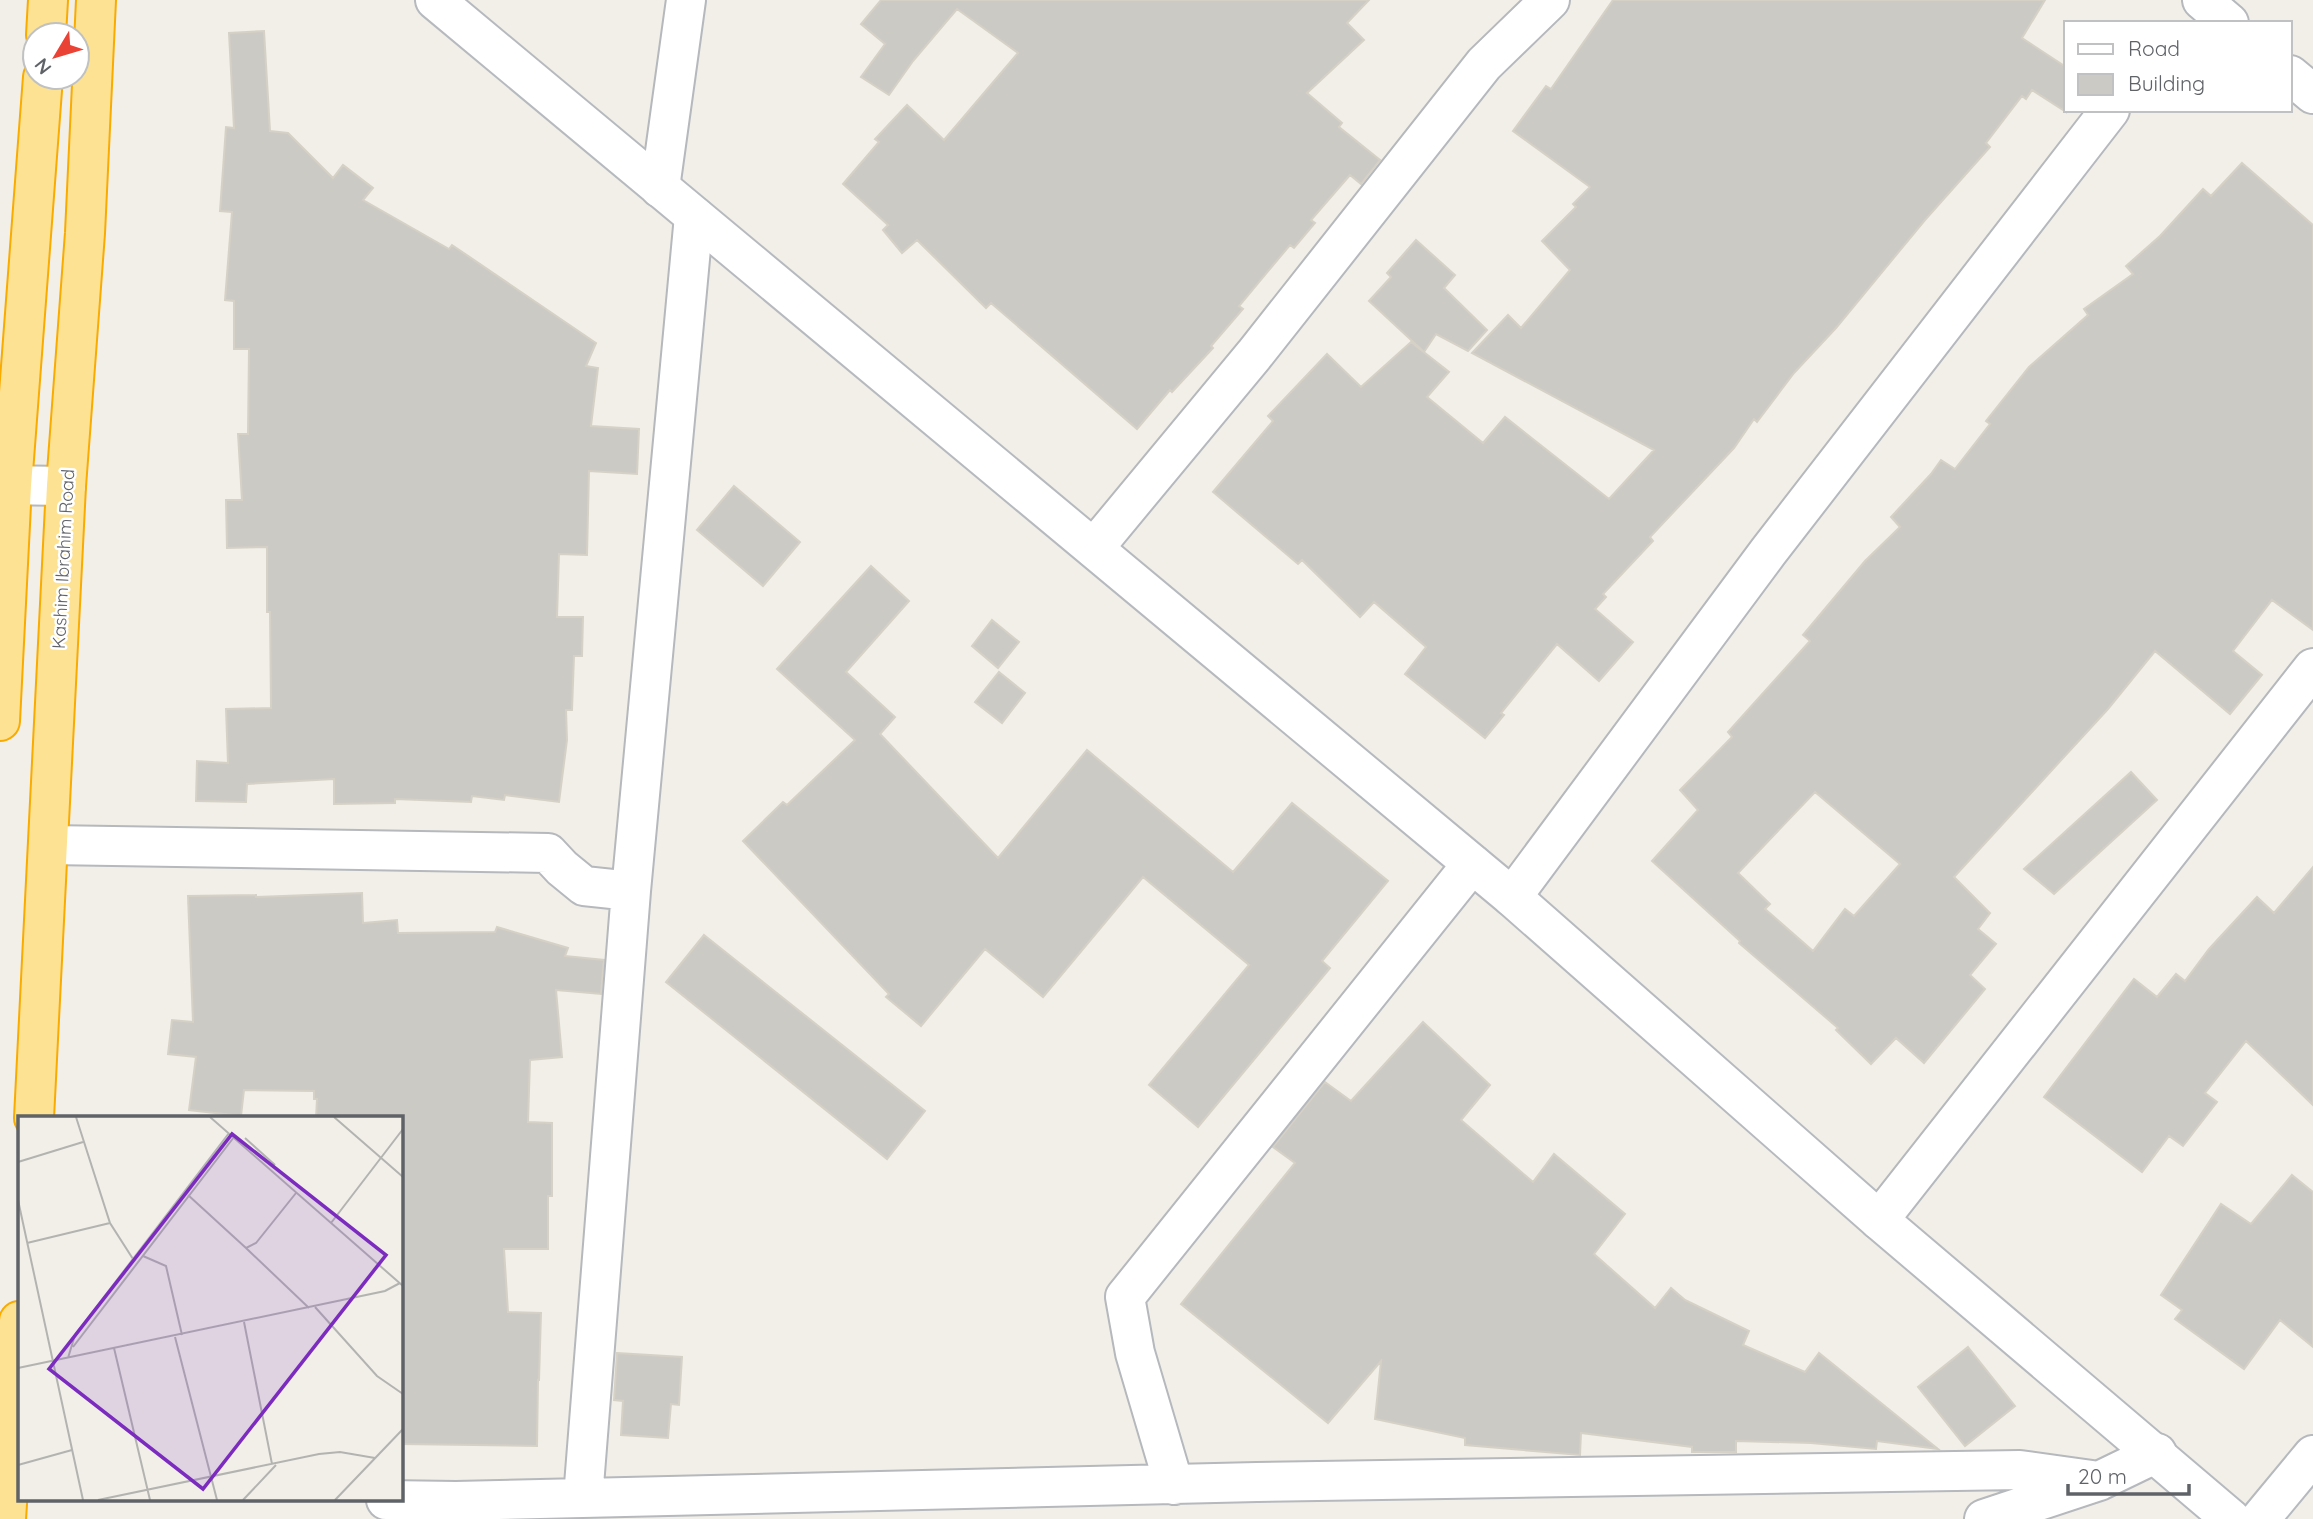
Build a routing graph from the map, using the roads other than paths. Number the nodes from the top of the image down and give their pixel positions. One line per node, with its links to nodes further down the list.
1 (48, 0): 8 (highway)
2 (96, 0): 18 (highway, Kashim Ibrahim Road)
3 (435, 0): 15 (street)
4 (686, 0): 15 (street)
5 (1550, 0): 19 (street)
6 (2195, 0): 9 (street)
7 (2202, 0): 10 (street)
8 (47, 21)
9 (2179, 21)
10 (2227, 21)
11 (2292, 77): 13 (street)
12 (42, 91): 17 (highway)
13 (2313, 94)
14 (2108, 112): 25 (street)
15 (660, 188): 16 (street)
16 (694, 216): 19 (street); 24 (street)
17 (6, 485): 18 (street); 21 (highway)
18 (66, 486): 22 (highway, Kashim Ibrahim Road)
19 (1094, 548): 23 (street)
20 (2313, 668): 27 (street)
21 (0, 721)
22 (49, 845): 24 (street); 26 (highway, Kashim Ibrahim Road)
23 (1472, 864): 25 (street); 32 (street)
24 (631, 891): 33 (street)
25 (1512, 897): 27 (street)
26 (34, 1116)
27 (1879, 1220): 29 (street)
28 (18, 1344): 35 (highway)
29 (2157, 1454): 31 (street); 37 (street)
30 (2313, 1455): 38 (street)
31 (2099, 1480): 32 (street); 36 (street)
32 (1174, 1485): 33 (street)
33 (583, 1498): 34 (street)
34 (402, 1500)
35 (11, 1502)
36 (1984, 1519)
37 (2231, 1519)
38 (2260, 1519)

